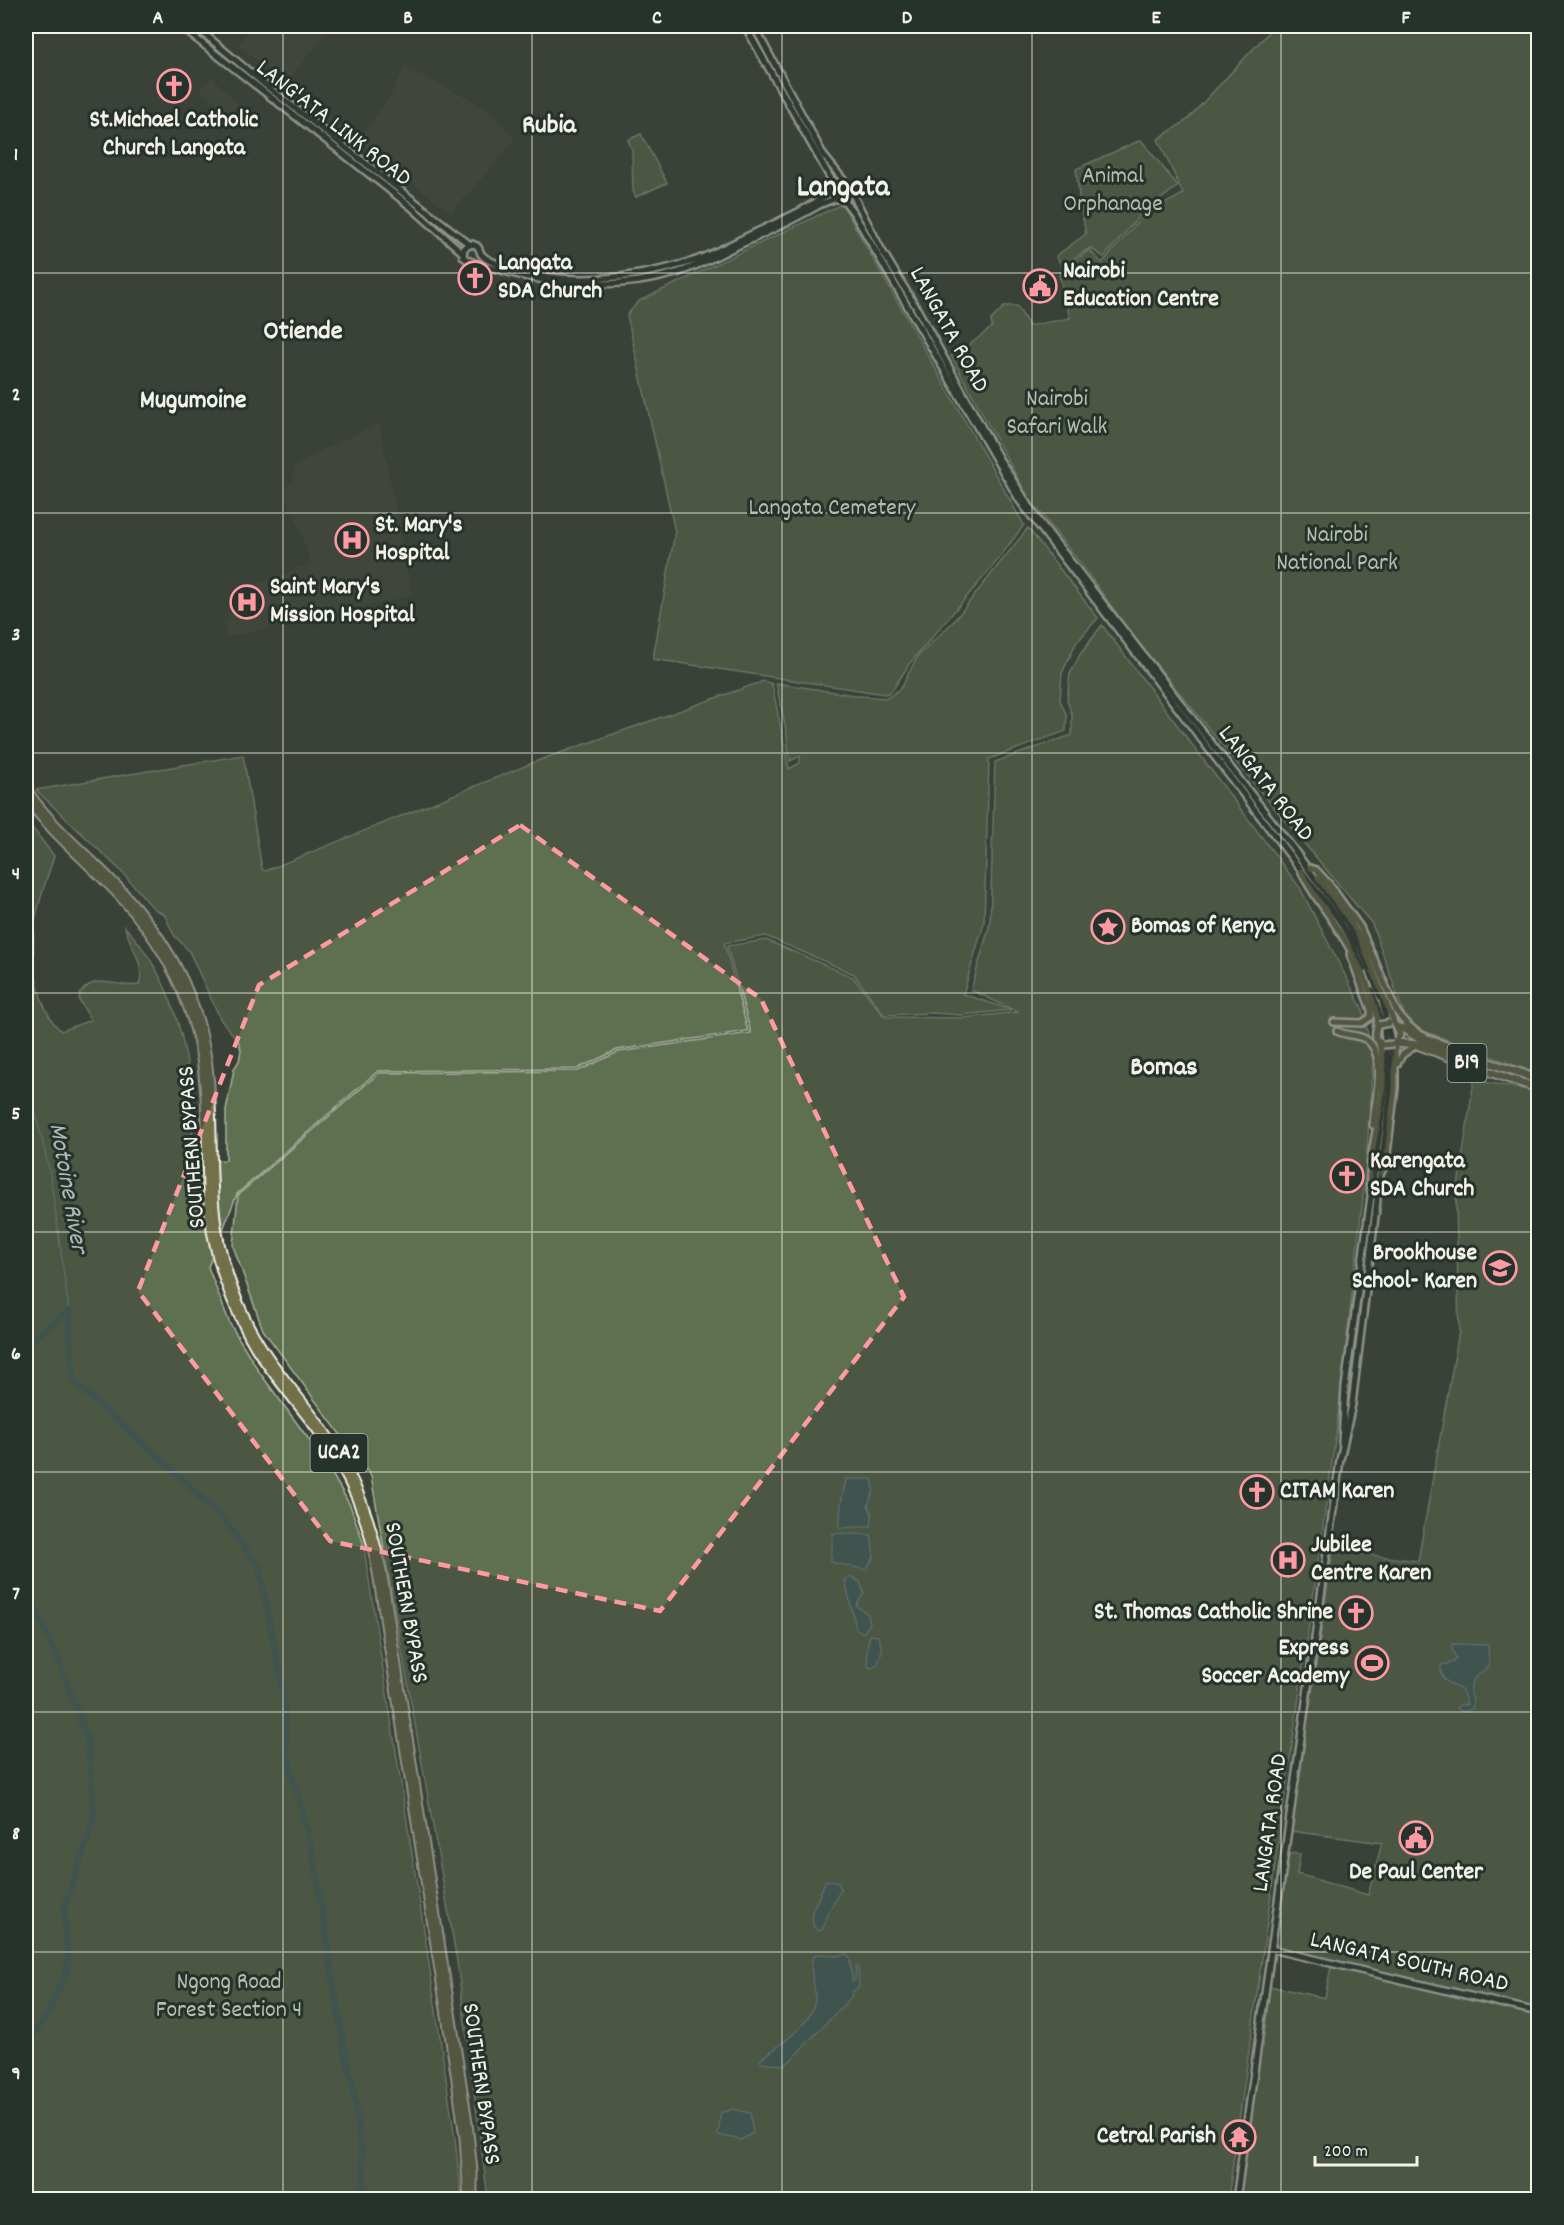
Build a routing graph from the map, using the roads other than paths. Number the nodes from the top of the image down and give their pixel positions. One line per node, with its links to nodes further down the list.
1 (180, 26): 13 (main road, LANG'ATA LINK ROAD)
2 (195, 26): 12 (main road, LANG'ATA LINK ROAD)
3 (745, 26): 6 (main road)
4 (754, 26): 5 (main road)
5 (772, 58): 6 (main road); 8 (main road)
6 (765, 62): 7 (main road)
7 (828, 174): 9 (main road); 10 (main road)
8 (848, 188): 9 (main road); 11 (main road); 19 (main road, LANGATA ROAD)
9 (835, 189): 10 (main road); 11 (main road)
10 (824, 197): 15 (main road)
11 (839, 198): 15 (main road); 19 (main road, LANGATA ROAD)
12 (469, 244): 13 (main road); 14 (main road)
13 (462, 253): 16 (main road)
14 (481, 253): 15 (main road); 16 (main road)
15 (711, 256): 16 (main road)
16 (473, 262)
17 (26, 788): 41 (highway, SOUTHERN BYPASS / UCA2)
18 (26, 799): 40 (highway, SOUTHERN BYPASS / UCA2)
19 (1306, 868): 20 (main road); 22 (main road); 27 (main road, LANGATA ROAD); 28 (main road); 35 (main road, LANGATA ROAD)
20 (1348, 946): 21 (main road); 23 (main road)
21 (1334, 1022)
22 (1394, 1025): 23 (main road, bridge); 25 (main road); 28 (highway, B19)
23 (1378, 1026): 27 (main road)
24 (1337, 1031): 34 (main road)
25 (1394, 1044): 26 (highway, B19); 27 (main road, bridge); 29 (main road)
26 (1417, 1045): 29 (main road); 32 (highway, B19)
27 (1383, 1047): 34 (main road); 36 (main road, LANGATA ROAD)
28 (1495, 1065): 30 (highway, B19)
29 (1396, 1066): 35 (main road)
30 (1524, 1074): 31 (highway, B19); 32 (highway)
31 (1539, 1081)
32 (1520, 1083): 33 (highway, B19)
33 (1539, 1088)
34 (1372, 1151): 36 (main road)
35 (1381, 1173): 37 (main road, LANGATA ROAD)
36 (1371, 1194): 37 (main road, LANGATA ROAD)
37 (1342, 1451): 38 (main road, LANGATA ROAD)
38 (1271, 1949): 39 (main road, LANGATA SOUTH ROAD); 42 (main road, LANGATA ROAD)
39 (1539, 2012)
40 (468, 2199)
41 (473, 2199)
42 (1236, 2199)

